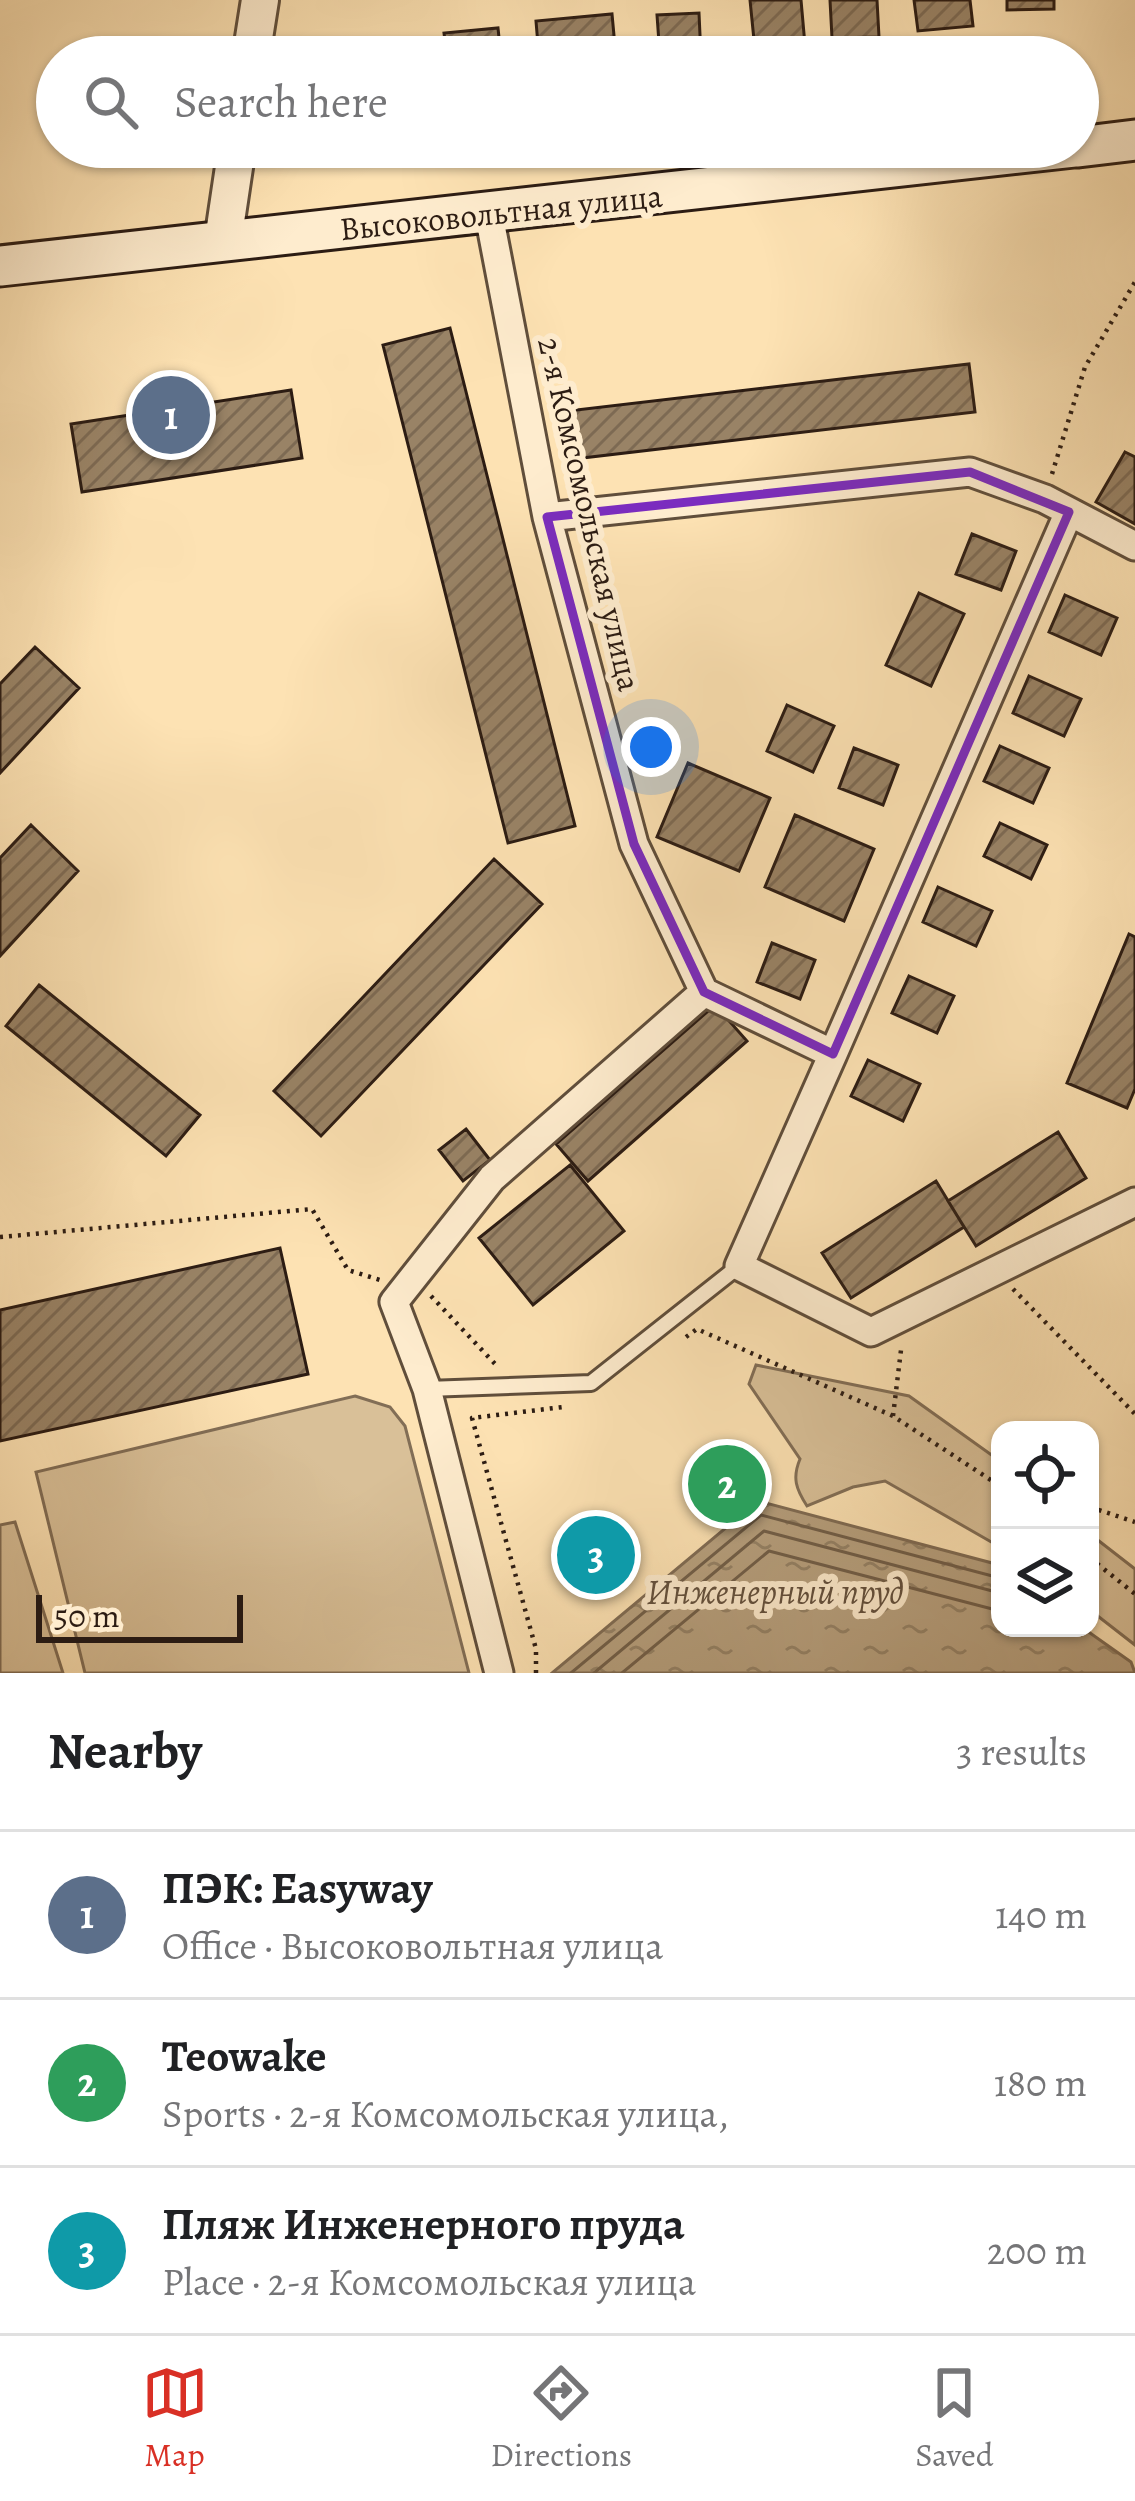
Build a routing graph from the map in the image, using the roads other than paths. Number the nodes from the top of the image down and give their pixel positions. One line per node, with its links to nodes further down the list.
1 (260, 0): 2 (street)
2 (254, 36)
3 (1135, 140): 4 (main road, Высоковольтная улица)
4 (1099, 144)
5 (234, 168): 8 (street)
6 (895, 168): 7 (main road, Высоковольтная улица)
7 (489, 215): 8 (main road, Высоковольтная улица); 11 (street, 2-я Комсомольская улица)
8 (223, 241): 9 (main road, Высоковольтная улица)
9 (0, 266)
10 (1057, 505): 11 (street); 12 (street); 14 (street)
11 (547, 517): 13 (street, 2-я Комсомольская улица)
12 (1135, 546)
13 (704, 992): 14 (street); 17 (street)
14 (832, 1054): 16 (street)
15 (1135, 1202): 16 (street)
16 (739, 1265): 17 (lane)
17 (427, 1389): 18 (street)
18 (499, 1673)

